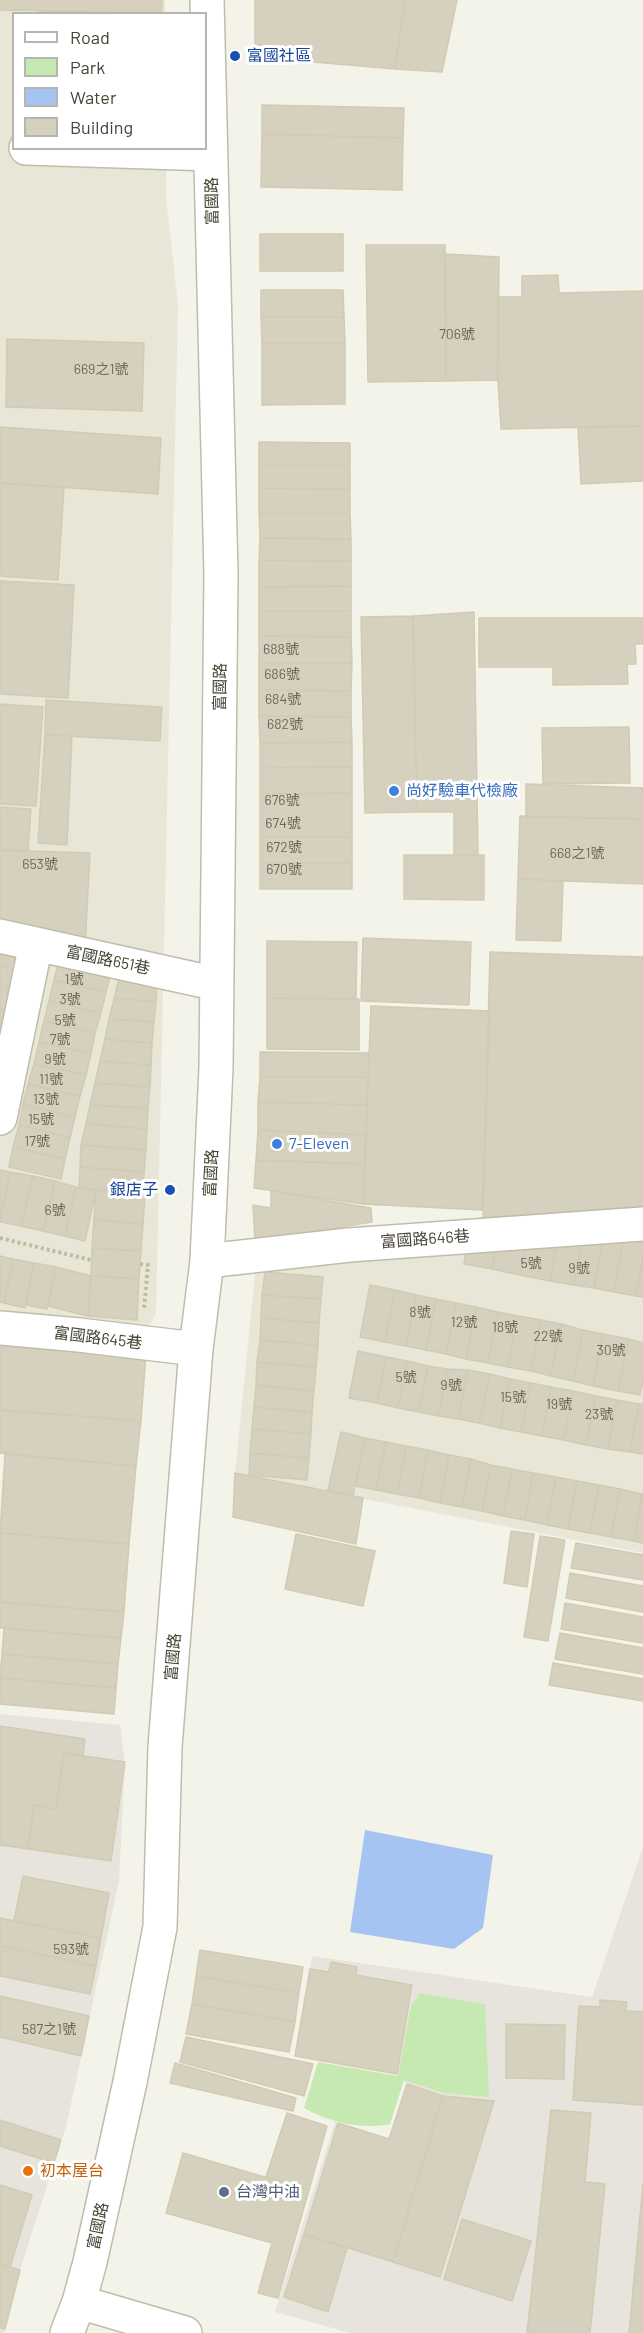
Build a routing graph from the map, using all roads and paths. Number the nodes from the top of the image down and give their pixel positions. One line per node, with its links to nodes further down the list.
1 (207, 0): 3 (street, 富國路)
2 (88, 150): 3 (street)
3 (211, 154): 6 (street, 富國路)
4 (0, 936): 5 (street, 富國路651巷)
5 (36, 944): 6 (street, 富國路651巷); 7 (street)
6 (217, 984): 11 (street, 富國路)
7 (0, 1118)
8 (643, 1224): 11 (street, 富國路646巷)
9 (0, 1238): 10 (path)
10 (92, 1260)
11 (207, 1262): 15 (street, 富國路)
12 (140, 1264): 14 (path)
13 (0, 1328): 14 (street, 富國路645巷)
14 (141, 1342): 15 (street, 富國路645巷)
15 (196, 1349): 16 (street, 富國路)
16 (79, 2302): 17 (street, 富國路); 18 (street)
17 (68, 2333)
18 (185, 2333)

